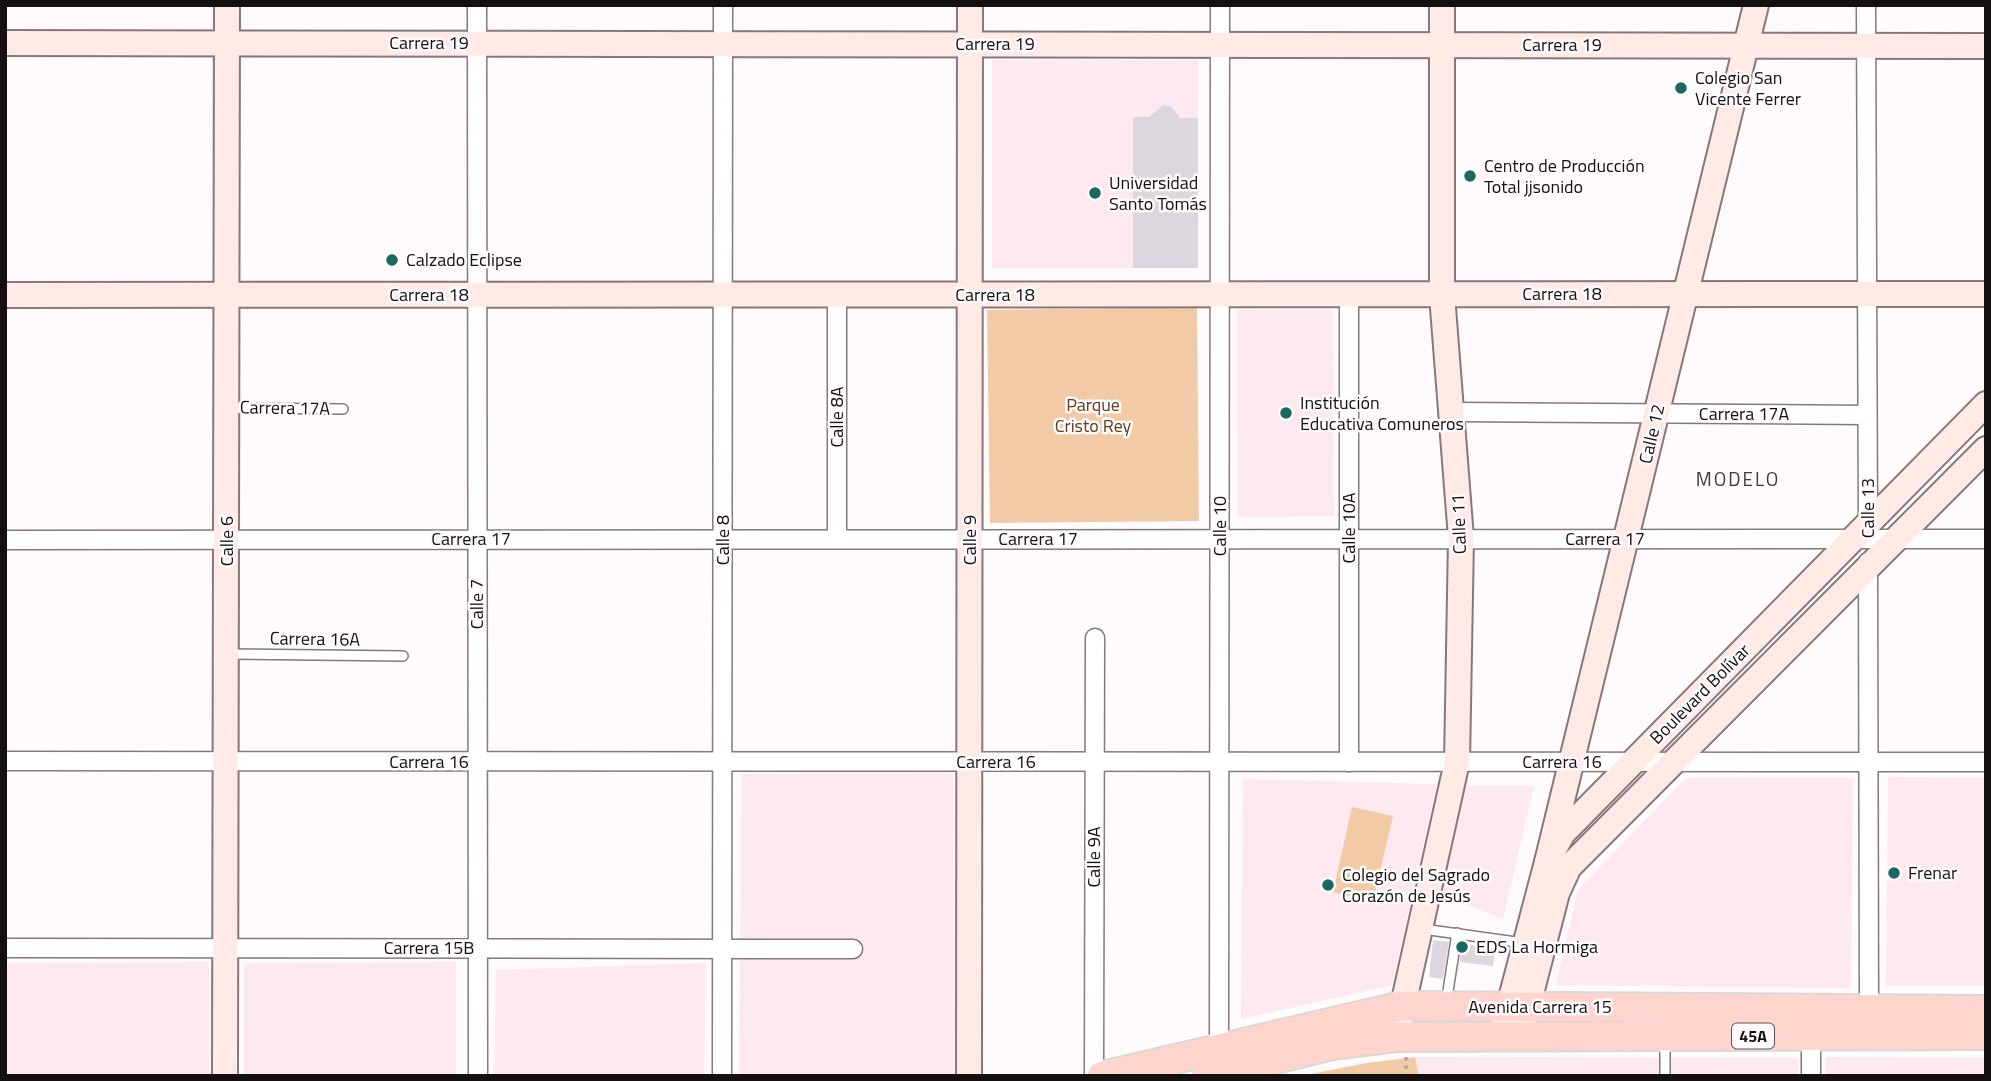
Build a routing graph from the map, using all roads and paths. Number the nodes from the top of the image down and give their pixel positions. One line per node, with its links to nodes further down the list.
1 (227, 5): 10 (street, Calle 6)
2 (477, 5): 11 (street, Calle 7)
3 (723, 5): 12 (street, Calle 8)
4 (970, 5): 13 (street, Calle 9)
5 (1220, 5): 14 (street, Calle 10)
6 (1442, 5): 15 (street, Calle 11)
7 (1756, 5): 16 (street, Calle 12)
8 (1866, 5): 17 (street, Calle 13)
9 (5, 43): 10 (street, Carrera 19)
10 (227, 43): 11 (street, Carrera 19); 23 (street, Calle 6)
11 (477, 44): 12 (street, Carrera 19); 24 (street, Calle 7)
12 (723, 44): 13 (street, Carrera 19); 25 (street, Calle 8)
13 (970, 44): 14 (street, Carrera 19); 27 (street, Calle 9)
14 (1220, 45): 15 (street, Carrera 19); 28 (street, Calle 10)
15 (1442, 45): 16 (street, Carrera 19); 30 (street, Calle 11)
16 (1746, 46): 17 (street, Carrera 19); 19 (street, Calle 12)
17 (1866, 46): 18 (street, Carrera 19); 20 (street, Calle 13)
18 (1986, 46)
19 (1686, 294): 20 (street, Carrera 18); 30 (street, Carrera 18); 35 (street, Calle 12)
20 (1867, 294): 21 (street, Carrera 18); 36 (street, Calle 13)
21 (1986, 294)
22 (5, 295): 23 (street, Carrera 18)
23 (227, 295): 24 (street, Carrera 18); 32 (street, Calle 6)
24 (477, 295): 25 (street, Carrera 18); 41 (street, Calle 7)
25 (723, 295): 26 (street, Carrera 18); 42 (street, Calle 8)
26 (837, 295): 27 (street, Carrera 18); 43 (street, Calle 8A)
27 (970, 295): 28 (street, Carrera 18); 44 (street, Calle 9)
28 (1220, 295): 29 (street, Carrera 18); 45 (street, Calle 10)
29 (1349, 295): 30 (street, Carrera 18); 39 (street, Calle 10A)
30 (1442, 295): 34 (street, Calle 11)
31 (1986, 404): 38 (street, Boulevard Bolívar)
32 (227, 408): 33 (lane, Carrera 17A); 50 (street, Calle 6)
33 (343, 409)
34 (1452, 412): 35 (street, Carrera 17A); 40 (street, Calle 11)
35 (1657, 414): 36 (street, Carrera 17A); 46 (street, Calle 12)
36 (1867, 415): 38 (street, Calle 13)
37 (1986, 449): 47 (street, Boulevard Bolívar)
38 (1863, 534): 46 (street, Carrera 17); 47 (street, Carrera 17); 51 (street, Calle 13); 65 (street, Boulevard Bolívar)
39 (1349, 538): 40 (street, Carrera 17); 45 (street, Carrera 17); 62 (street, Calle 10A)
40 (1461, 538): 46 (street, Carrera 17); 63 (street, Calle 11)
41 (477, 539): 42 (street, Carrera 17); 50 (street, Carrera 17); 57 (street, Calle 7)
42 (723, 539): 43 (street, Carrera 17); 58 (street, Calle 8)
43 (837, 539): 44 (street, Carrera 17)
44 (970, 539): 45 (street, Carrera 17); 59 (street, Calle 9)
45 (1220, 539): 61 (street, Calle 10)
46 (1628, 539): 64 (street, Calle 12)
47 (1895, 539): 48 (street, Carrera 17); 51 (street, Boulevard Bolívar)
48 (1986, 539)
49 (5, 540): 50 (street, Carrera 17)
50 (227, 540): 53 (street, Calle 6)
51 (1868, 566): 66 (street, Boulevard Bolívar); 67 (street, Calle 13)
52 (1095, 638): 60 (street, Calle 9A)
53 (227, 654): 54 (lane, Carrera 16A); 56 (street, Calle 6)
54 (402, 656)
55 (5, 761): 56 (street, Carrera 16)
56 (227, 761): 57 (street, Carrera 16); 74 (street, Calle 6)
57 (478, 762): 58 (street, Carrera 16); 75 (street, Calle 7)
58 (723, 762): 59 (street, Carrera 16); 76 (street, Calle 8)
59 (970, 762): 60 (street, Carrera 16); 92 (street, Calle 9)
60 (1095, 762): 61 (street, Carrera 16); 93 (street, Calle 9A)
61 (1219, 762): 62 (street, Carrera 16); 88 (street, Calle 10)
62 (1349, 762): 63 (street, Carrera 16)
63 (1457, 762): 64 (street, Carrera 16); 70 (street, Calle 11)
64 (1572, 762): 65 (street, Carrera 16); 69 (street, Calle 12)
65 (1633, 762): 66 (street, Carrera 16); 69 (street, Boulevard Bolívar)
66 (1672, 762): 67 (street, Carrera 16); 80 (street, Boulevard Bolívar)
67 (1868, 762): 68 (street, Carrera 16); 81 (street, Calle 13)
68 (1986, 762)
69 (1547, 862): 72 (street, Boulevard Bolívar)
70 (1421, 929): 71 (lane); 78 (street, Calle 11)
71 (1457, 933): 72 (lane); 79 (lane)
72 (1525, 944): 80 (street, Boulevard Bolívar)
73 (5, 948): 74 (street, Carrera 15B)
74 (227, 948): 75 (street, Carrera 15B); 89 (street, Calle 6)
75 (477, 948): 76 (street, Carrera 15B); 90 (street, Calle 7)
76 (722, 949): 77 (street, Carrera 15B); 91 (street, Calle 8)
77 (853, 949)
78 (1402, 1006): 79 (main road, Avenida Carrera 15 / 45A); 87 (street, Calle 11); 88 (main road, Avenida Carrera 15 / 45A)
79 (1446, 1007): 80 (main road, Avenida Carrera 15 / 45A)
80 (1518, 1007): 81 (main road, Avenida Carrera 15 / 45A); 85 (street)
81 (1869, 1010): 82 (main road, Avenida Carrera 15 / 45A)
82 (1986, 1010)
83 (1811, 1035): 84 (main road, Avenida Carrera 15 / 45A); 86 (main road, Avenida Carrera 15 / 45A); 97 (street)
84 (1986, 1035)
85 (1511, 1036): 86 (main road, Avenida Carrera 15 / 45A); 87 (main road, Avenida Carrera 15 / 45A)
86 (1665, 1036): 96 (lane)
87 (1396, 1037): 95 (main road, Avenida Carrera 15 / 45A)
88 (1219, 1047): 94 (main road, Avenida Carrera 15 / 45A)
89 (225, 1076)
90 (478, 1076)
91 (722, 1076)
92 (969, 1076)
93 (1094, 1076)
94 (1102, 1076)
95 (1208, 1076)
96 (1665, 1076)
97 (1811, 1076)

